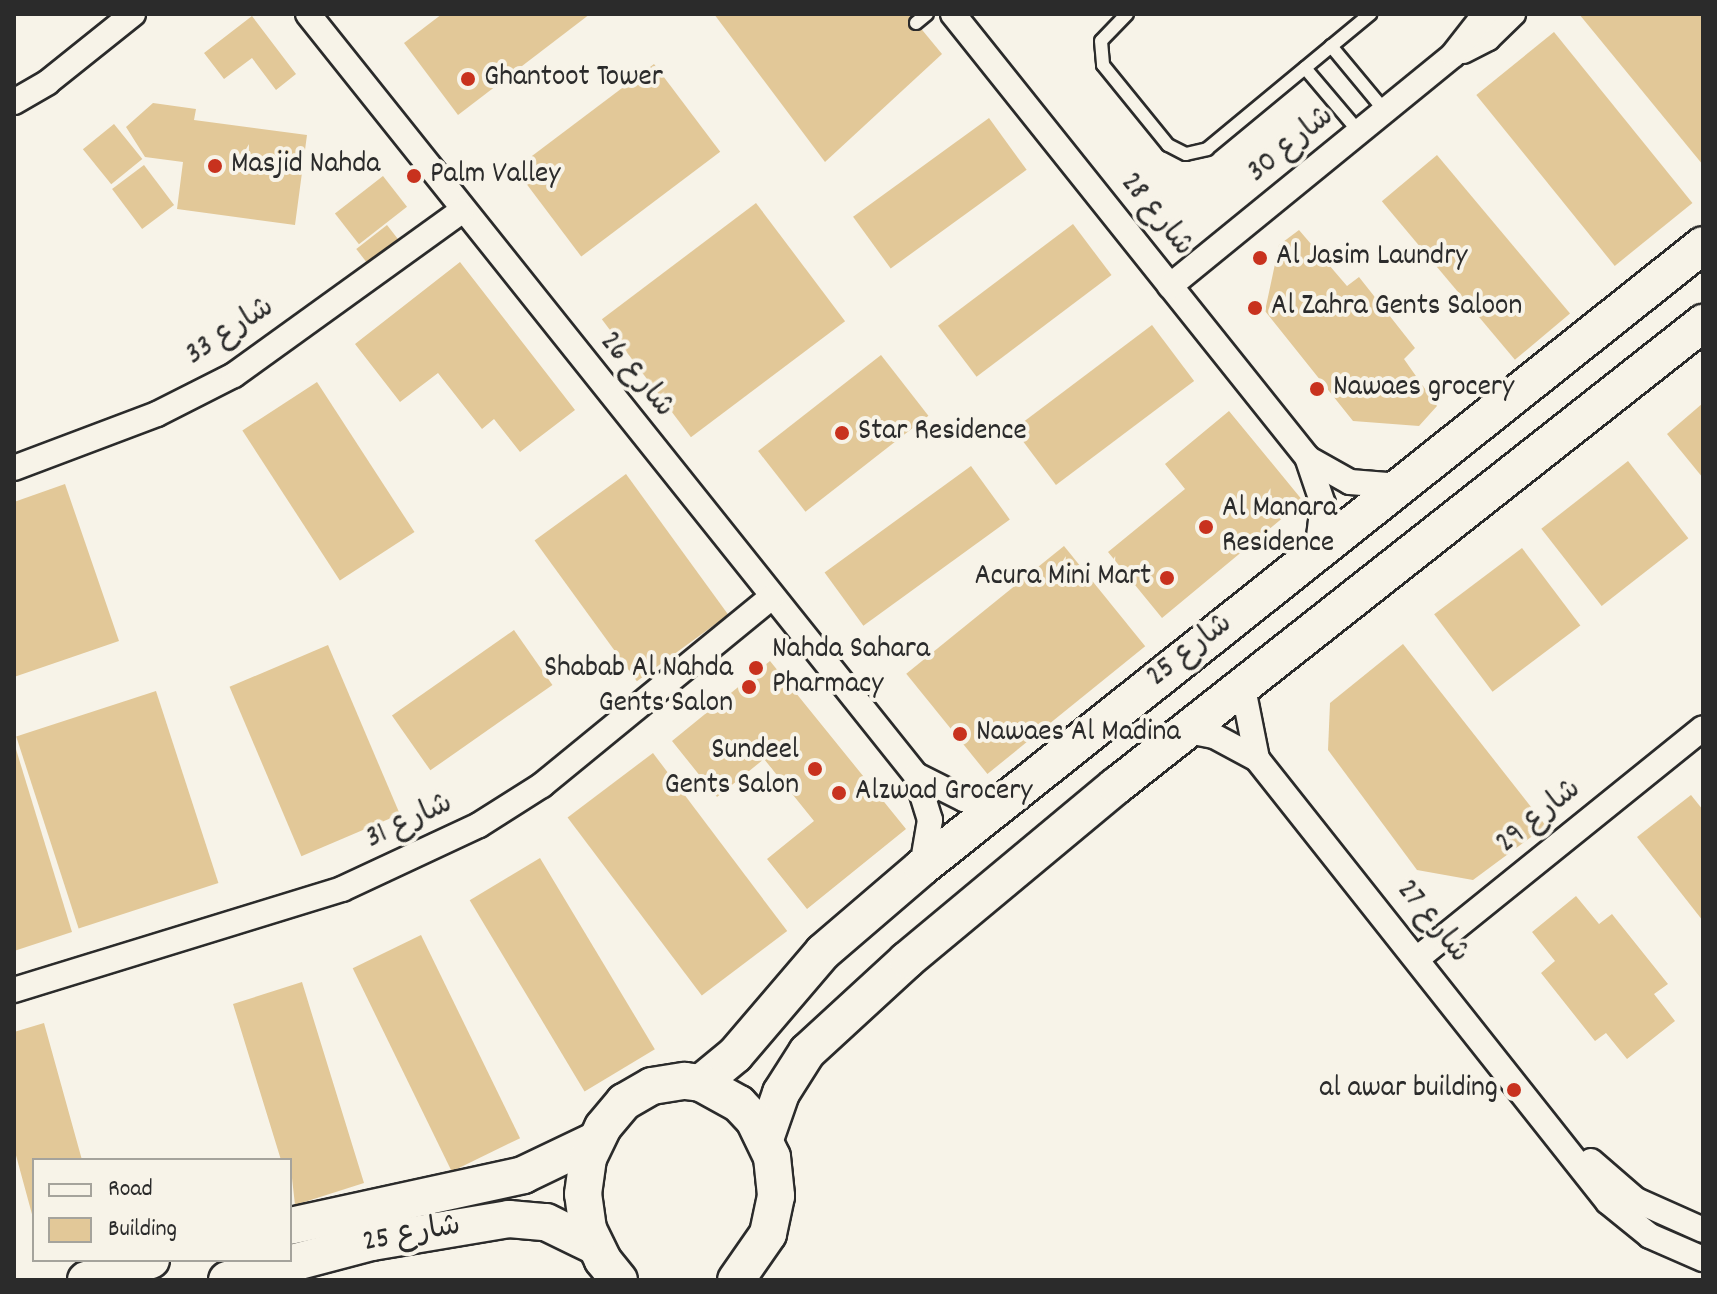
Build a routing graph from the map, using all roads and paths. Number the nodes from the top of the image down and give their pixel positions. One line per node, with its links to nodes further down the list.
1 (133, 14): 13 (street)
2 (308, 14): 16 (street, شارع 26)
3 (927, 14): 9 (lane)
4 (953, 14): 18 (street, شارع 28)
5 (1127, 14): 12 (lane)
6 (1370, 14): 10 (lane)
7 (1485, 14): 11 (street, شارع 30)
8 (1513, 14): 11 (street, شارع 30)
9 (916, 23)
10 (1331, 46): 12 (lane); 14 (lane)
11 (1453, 55): 14 (street, شارع 30)
12 (1305, 68): 15 (lane)
13 (14, 102)
14 (1385, 111): 15 (street, شارع 30)
15 (1360, 133): 18 (street, شارع 30)
16 (461, 211): 21 (street, شارع 33); 24 (street, شارع 26)
17 (1703, 245): 22 (street, شارع 25)
18 (1170, 286): 20 (street, شارع 28)
19 (1703, 323): 25 (street, شارع 25)
20 (1307, 457): 22 (street, شارع 28); 23 (street, شارع 28)
21 (14, 468)
22 (1400, 486): 23 (street, شارع 25)
23 (1317, 553): 30 (street, شارع 25)
24 (772, 597): 29 (street, شارع 26); 33 (street, شارع 31)
25 (1243, 688): 27 (street, شارع 25); 28 (street, شارع 27)
26 (1703, 728): 32 (street, شارع 29)
27 (1188, 731): 28 (street, شارع 27); 36 (street, شارع 25)
28 (1257, 759): 32 (street, شارع 27)
29 (916, 775): 30 (street, شارع 26); 31 (street, شارع 26)
30 (1000, 803): 31 (street, شارع 25)
31 (922, 867): 34 (street, شارع 25)
32 (1418, 958): 35 (street, شارع 27)
33 (14, 990)
34 (701, 1083): 36 (street); 37 (street)
35 (1554, 1128): 39 (street, شارع 27); 41 (street, شارع 27)
36 (765, 1139): 47 (street)
37 (594, 1141): 38 (street, شارع 25); 40 (street)
38 (292, 1226)
39 (1703, 1230)
40 (595, 1246): 43 (street, شارع 25); 46 (street)
41 (1703, 1259)
42 (144, 1262): 45 (street)
43 (324, 1266): 44 (street, شارع 25)
44 (247, 1278)
45 (86, 1280)
46 (619, 1280)
47 (736, 1280)

